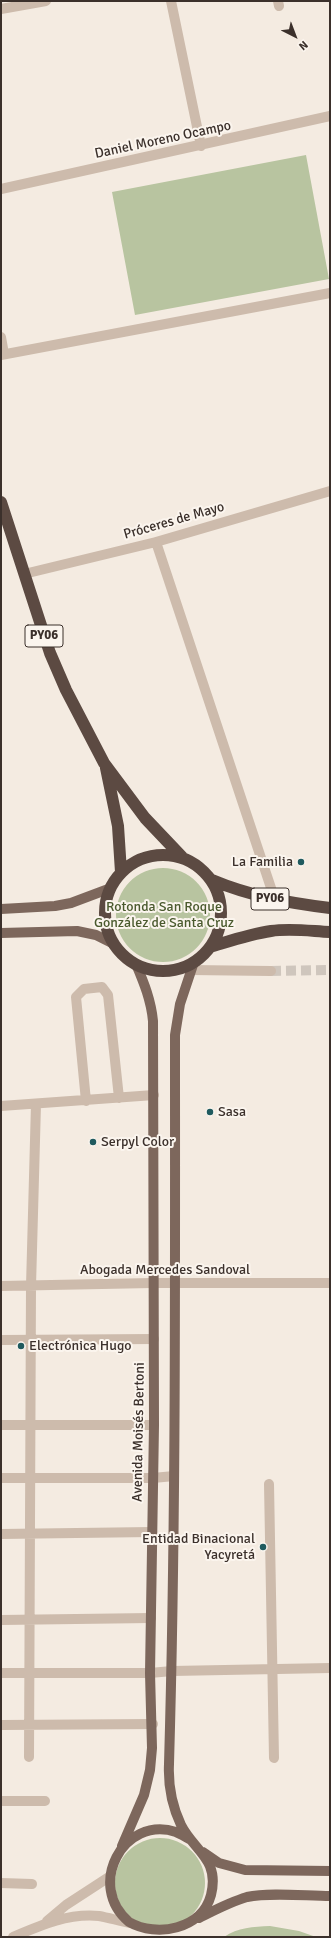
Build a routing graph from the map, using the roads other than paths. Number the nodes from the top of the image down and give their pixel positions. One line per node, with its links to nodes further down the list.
1 (46, 1): 3 (street)
2 (171, 1): 5 (street)
3 (1, 9)
4 (330, 116): 5 (street, Daniel Moreno Ocampo)
5 (201, 146): 6 (street, Daniel Moreno Ocampo)
6 (1, 189)
7 (330, 293): 9 (street)
8 (1, 337): 9 (street)
9 (3, 354)
10 (330, 490): 12 (street, Próceres de Mayo)
11 (1, 502): 13 (highway, PY06)
12 (156, 542): 13 (street, Próceres de Mayo); 19 (street)
13 (24, 574): 14 (highway, PY06)
14 (104, 763): 15 (highway, PY06); 16 (highway, PY06)
15 (182, 857): 16 (highway, PY06); 17 (highway, PY06)
16 (122, 872): 18 (highway, PY06)
17 (212, 880): 19 (highway, PY06); 25 (highway, PY06)
18 (111, 888): 21 (main road); 24 (highway, PY06)
19 (276, 900): 20 (highway, PY06)
20 (330, 908)
21 (1, 909)
22 (330, 932): 25 (highway, PY06)
23 (1, 933): 24 (main road)
24 (114, 944): 26 (highway, PY06)
25 (210, 947): 27 (highway, PY06)
26 (136, 964): 27 (highway, PY06); 29 (main road, Avenida Moisés Bertoni)
27 (193, 966): 28 (street); 36 (main road, Avenida Moisés Bertoni)
28 (271, 971)
29 (154, 1095): 30 (street); 34 (main road, Avenida Moisés Bertoni)
30 (119, 1098): 31 (street); 31 (street)
31 (86, 1101): 32 (street)
32 (36, 1104): 33 (street); 38 (street)
33 (1, 1106)
34 (152, 1283): 36 (street, Abogada Mercedes Sandoval); 38 (street, Abogada Mercedes Sandoval); 40 (main road, Avenida Moisés Bertoni)
35 (330, 1283): 36 (street, Abogada Mercedes Sandoval)
36 (174, 1284): 45 (main road, Avenida Moisés Bertoni)
37 (1, 1286): 38 (street, Abogada Mercedes Sandoval)
38 (31, 1286): 39 (street)
39 (31, 1339): 40 (street); 41 (street); 42 (street)
40 (154, 1339): 44 (main road, Avenida Moisés Bertoni)
41 (1, 1340)
42 (30, 1424): 43 (street); 44 (street); 47 (street)
43 (1, 1425)
44 (154, 1425): 48 (main road, Avenida Moisés Bertoni)
45 (174, 1476): 48 (street); 58 (main road, Avenida Moisés Bertoni)
46 (1, 1478): 47 (street)
47 (31, 1478): 48 (street); 51 (street)
48 (153, 1478): 50 (main road, Avenida Moisés Bertoni)
49 (269, 1484): 57 (street)
50 (152, 1532): 51 (street); 53 (main road, Avenida Moisés Bertoni)
51 (30, 1533): 52 (street); 54 (street)
52 (1, 1534)
53 (151, 1618): 54 (street); 61 (main road, Avenida Moisés Bertoni)
54 (29, 1619): 55 (street); 60 (street)
55 (1, 1620)
56 (330, 1668): 57 (street)
57 (274, 1670): 58 (street); 66 (street)
58 (172, 1671): 61 (street); 69 (main road, Avenida Moisés Bertoni)
59 (1, 1673): 60 (street)
60 (29, 1673): 61 (street); 62 (street)
61 (150, 1673): 63 (main road, Avenida Moisés Bertoni)
62 (29, 1724): 63 (street); 64 (street); 65 (street)
63 (153, 1724): 70 (main road, Avenida Moisés Bertoni)
64 (1, 1725)
65 (29, 1757)
66 (274, 1758)
67 (1, 1801): 68 (street)
68 (45, 1801)
69 (191, 1840): 70 (main road, Avenida Moisés Bertoni); 71 (main road, Avenida Moisés Bertoni)
70 (121, 1849): 73 (main road, Avenida Moisés Bertoni)
71 (203, 1852): 72 (main road); 77 (main road, Avenida Moisés Bertoni)
72 (330, 1871)
73 (109, 1876): 78 (street); 79 (main road, Avenida Moisés Bertoni)
74 (1, 1884): 75 (street)
75 (32, 1884)
76 (330, 1896): 77 (main road)
77 (196, 1920): 79 (main road, Avenida Moisés Bertoni)
78 (46, 1922): 79 (street); 80 (street)
79 (130, 1923)
80 (13, 1937)

